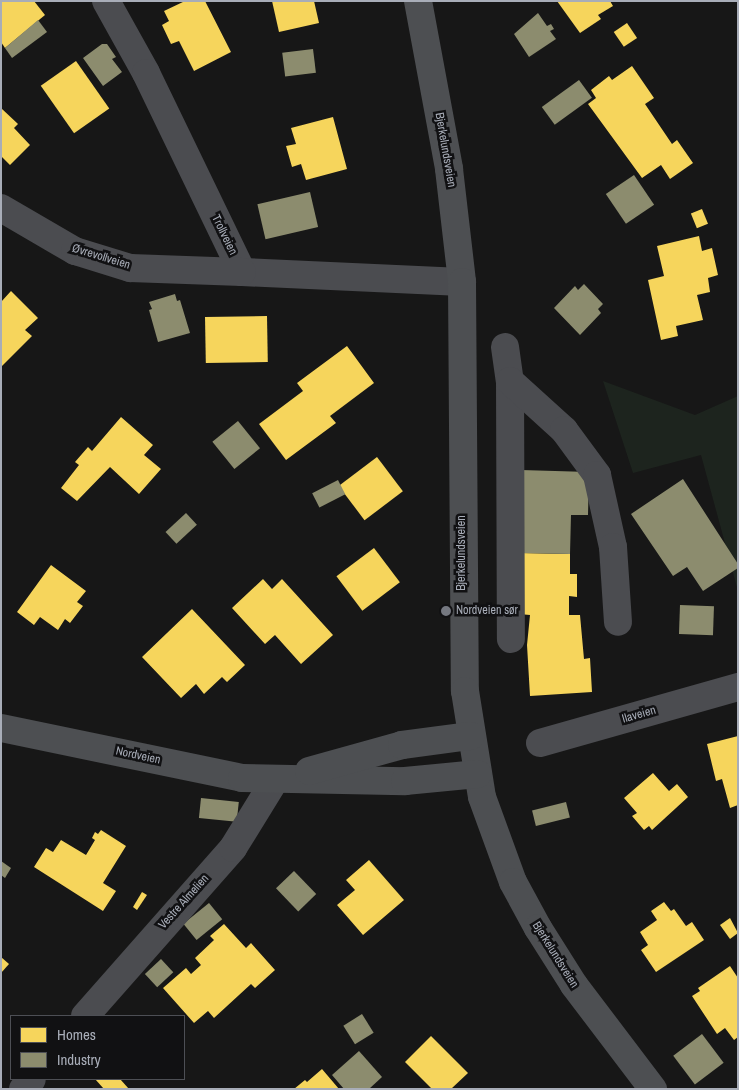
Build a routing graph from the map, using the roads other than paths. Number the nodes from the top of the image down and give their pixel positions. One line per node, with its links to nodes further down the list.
1 (106, 1): 4 (street, Trollveien)
2 (418, 1): 5 (main road, Bjerkelundsveien)
3 (1, 208): 4 (street, Øvrevollveien)
4 (242, 272): 5 (street)
5 (462, 282): 12 (main road, Bjerkelundsveien)
6 (505, 347): 7 (street)
7 (510, 381): 8 (street); 9 (street)
8 (618, 622)
9 (511, 639)
10 (738, 687): 13 (street, Ilaveien)
11 (1, 728): 15 (main road, Nordveien)
12 (470, 736): 14 (main road, Bjerkelundsveien); 15 (main road, Nordveien)
13 (540, 743)
14 (478, 774): 15 (main road, Nordveien); 17 (main road, Bjerkelundsveien)
15 (275, 780): 16 (street, Vestre Almelien)
16 (85, 1015)
17 (653, 1089)

